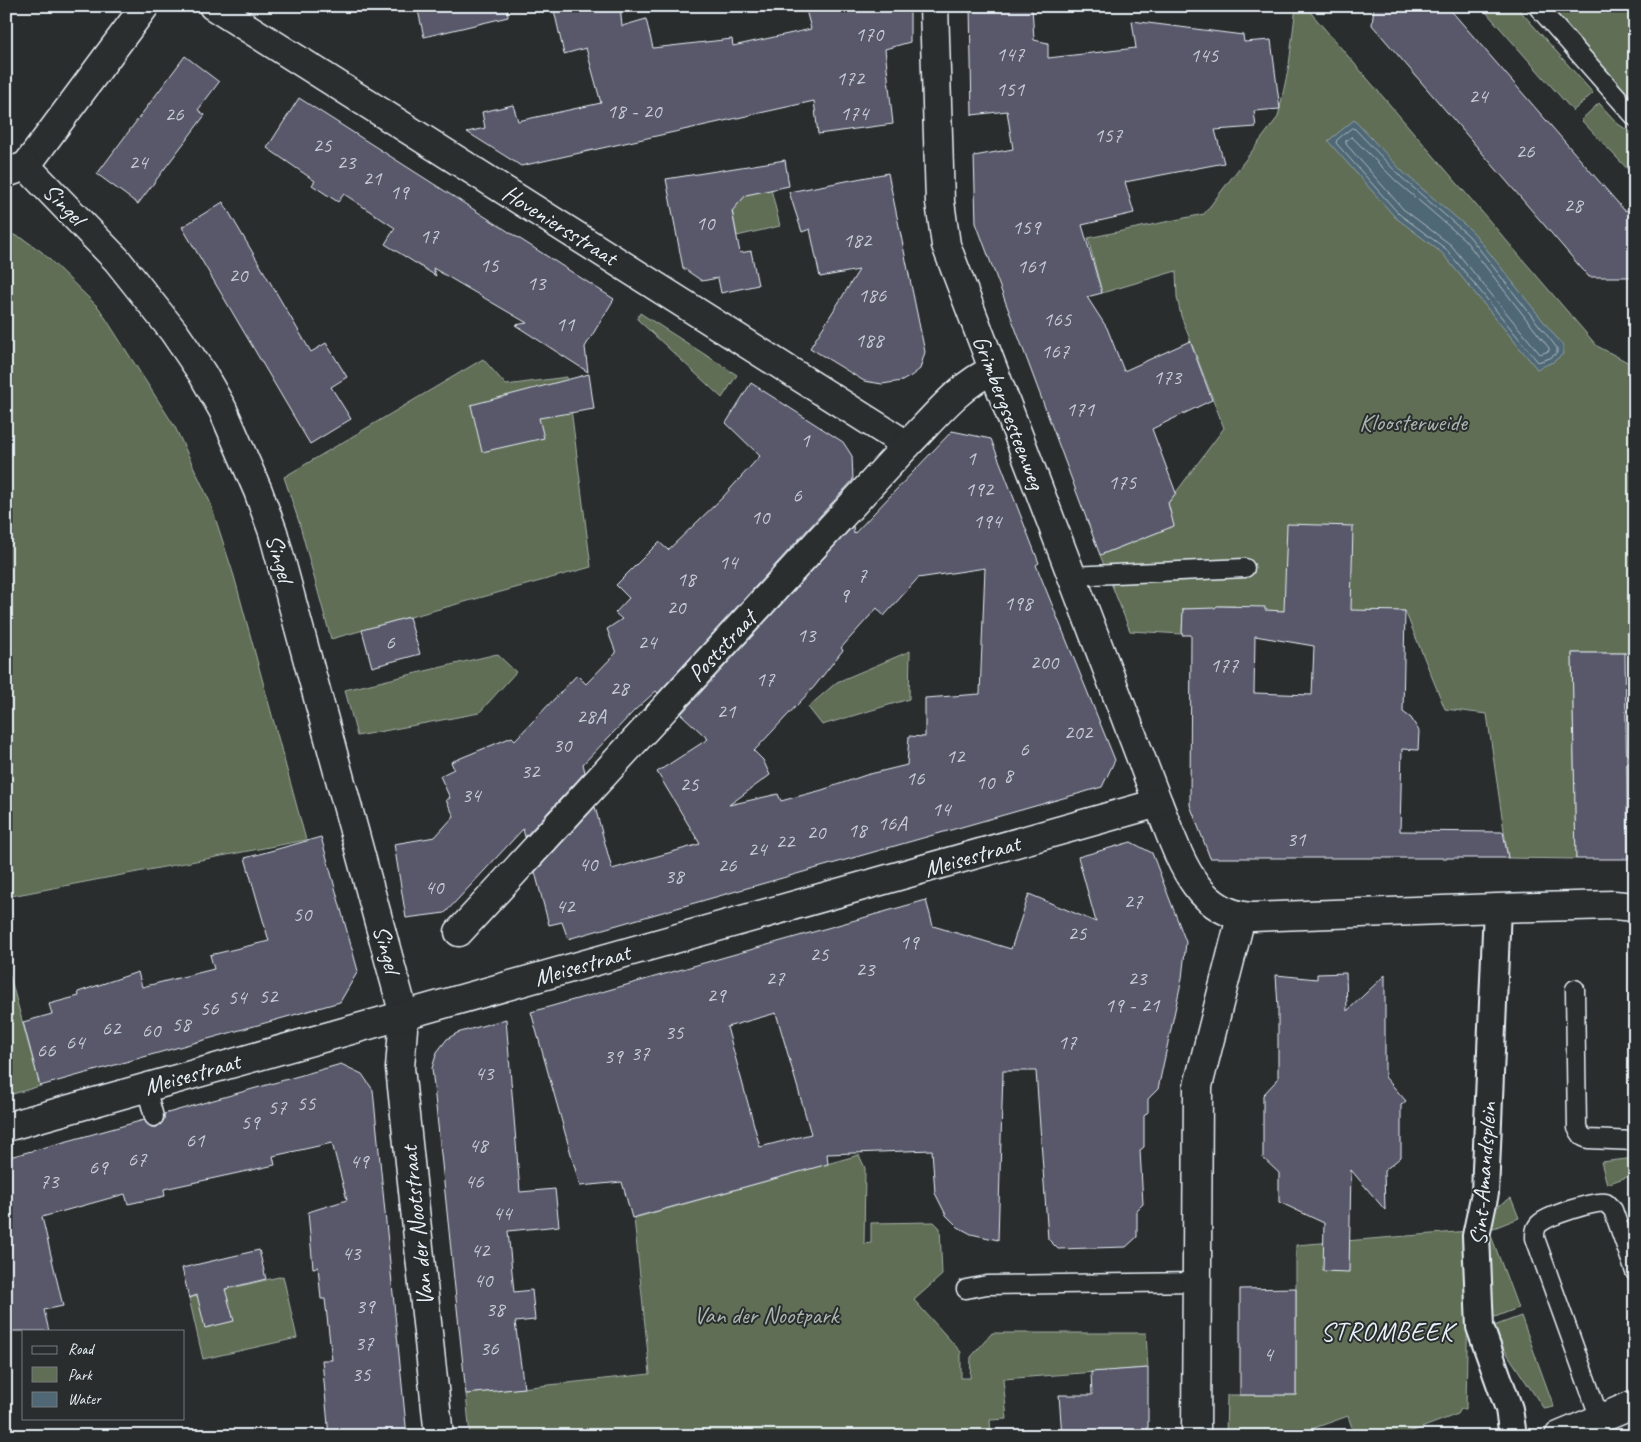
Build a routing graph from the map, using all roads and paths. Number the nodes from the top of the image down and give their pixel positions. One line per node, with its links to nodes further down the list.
1 (145, 6): 6 (street, Singel)
2 (213, 6): 8 (street, Hoveniersstraat)
3 (934, 6): 7 (street, Grimbergsesteenweg)
4 (1537, 6): 5 (lane)
5 (1635, 117)
6 (16, 170): 17 (street, Singel)
7 (993, 370): 8 (street, Poststraat); 10 (street, Grimbergsesteenweg)
8 (907, 445): 15 (street, Poststraat)
9 (1245, 568): 10 (lane)
10 (1071, 576): 11 (street, Grimbergsesteenweg)
11 (1158, 803): 14 (street); 17 (street, Meisestraat)
12 (1635, 907): 13 (street)
13 (1496, 908): 14 (street); 28 (street, Sint-Amandsplein)
14 (1241, 917): 23 (street)
15 (459, 932)
16 (1575, 989): 21 (lane)
17 (404, 1015): 18 (street, Meisestraat); 26 (street, Van der Nootstraat)
18 (146, 1087): 19 (lane); 20 (street, Meisestraat)
19 (154, 1117)
20 (6, 1127)
21 (1635, 1141)
22 (1635, 1272): 25 (lane)
23 (1197, 1282): 24 (lane); 27 (street)
24 (966, 1289)
25 (1615, 1418): 29 (street)
26 (438, 1436)
27 (1196, 1436)
28 (1513, 1436)
29 (1560, 1436)

